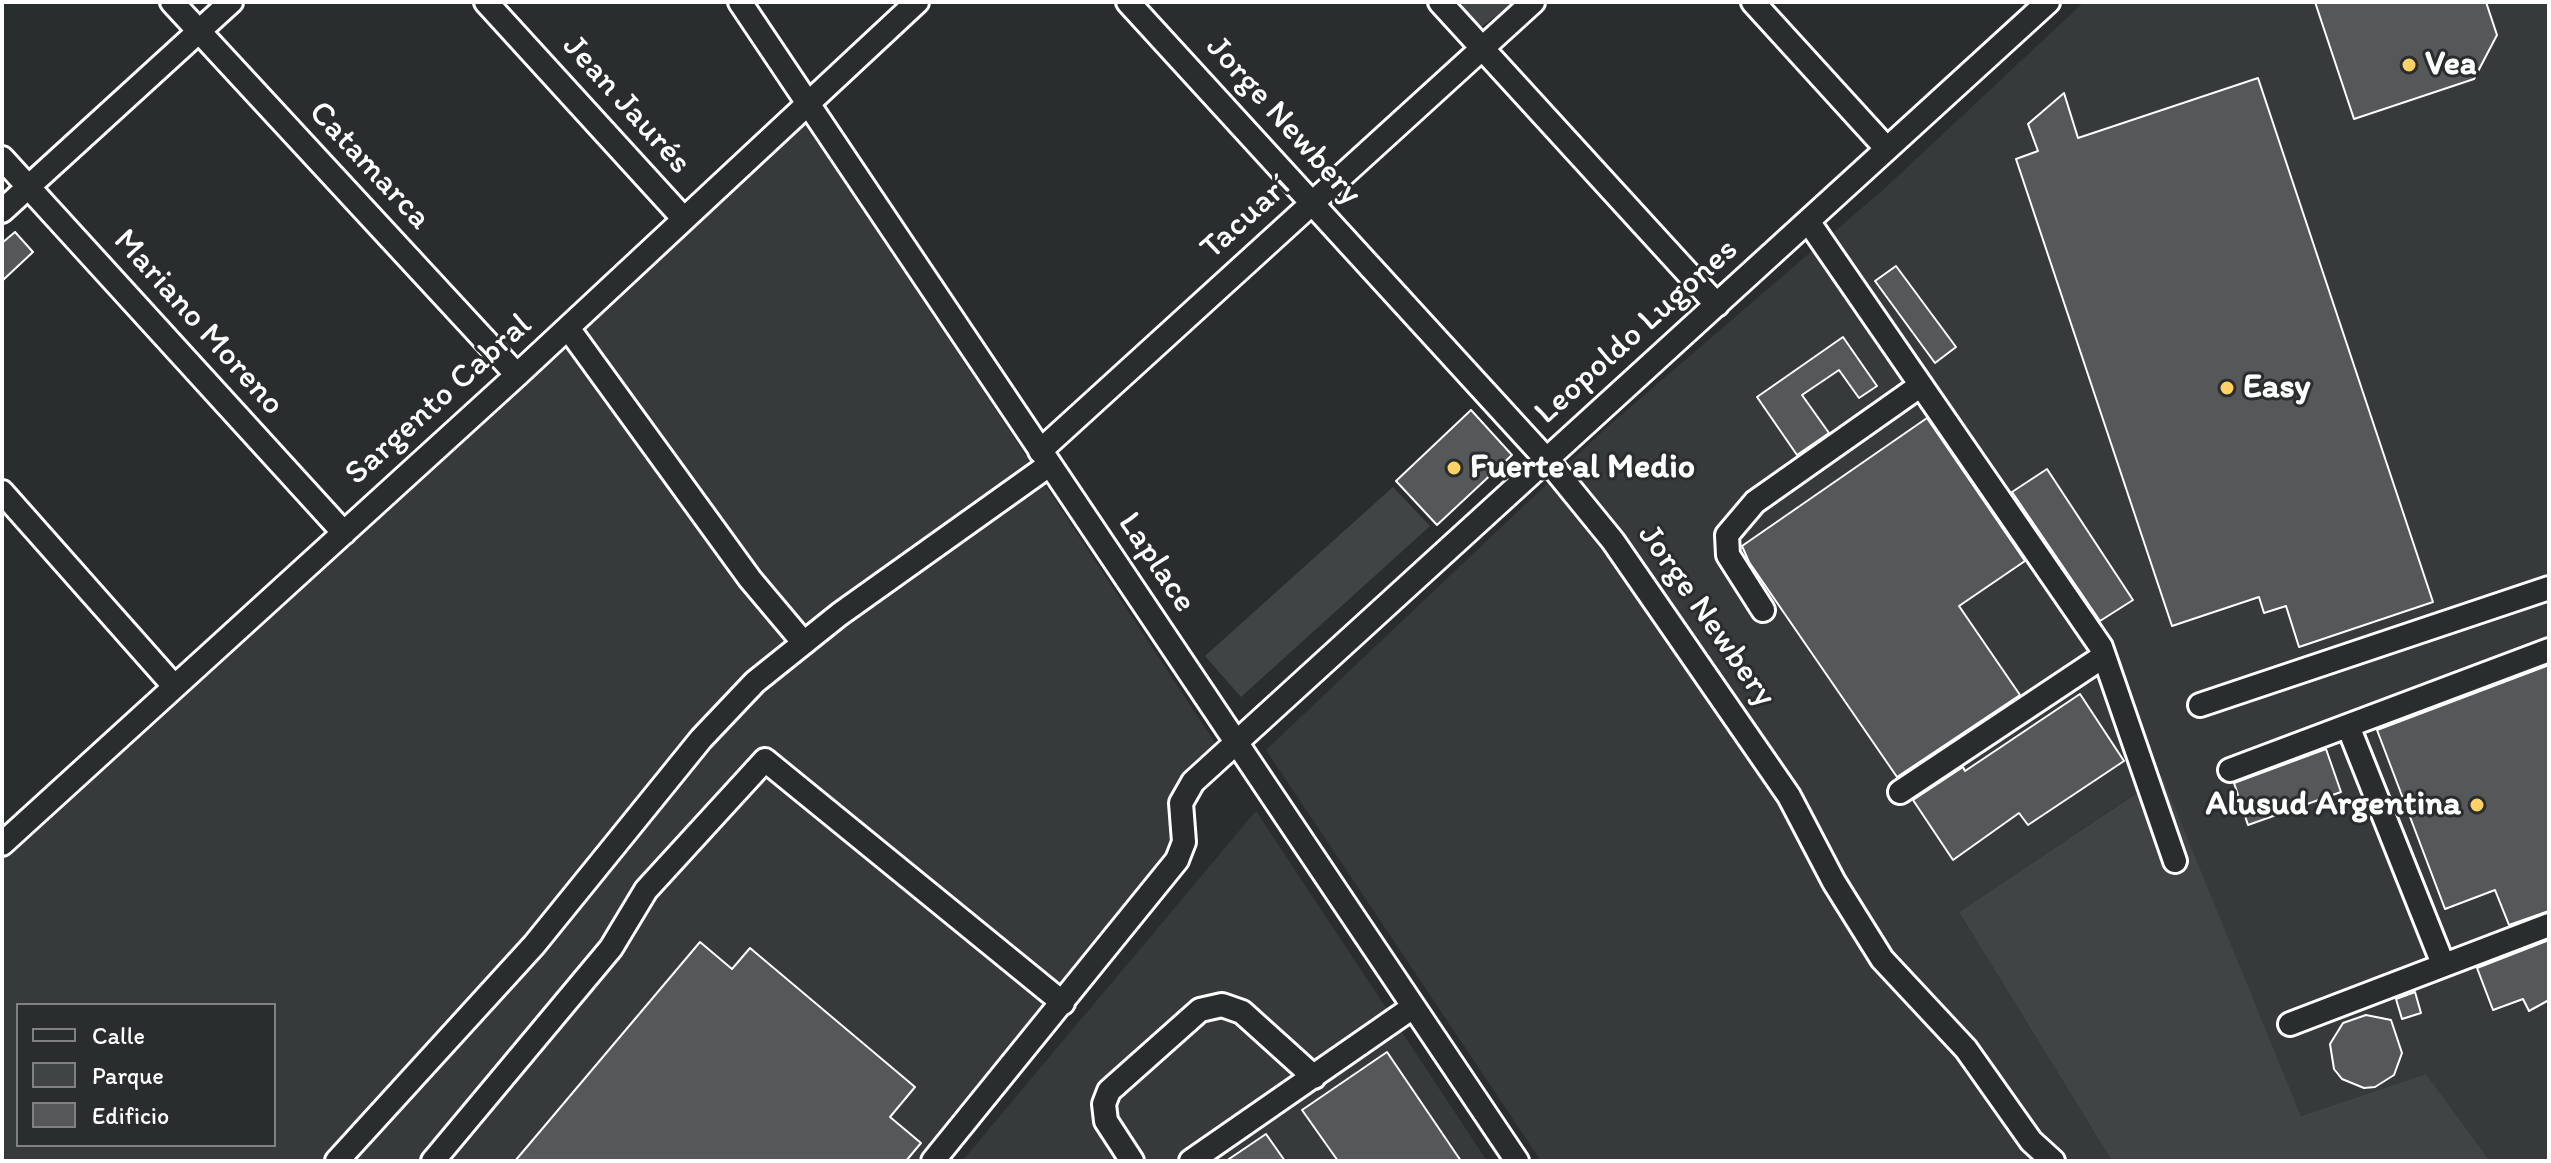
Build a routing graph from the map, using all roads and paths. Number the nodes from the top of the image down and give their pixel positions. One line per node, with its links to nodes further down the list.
1 (172, 2): 11 (street, Catamarca)
2 (231, 2): 11 (street)
3 (486, 2): 19 (street, Jean Jaurés)
4 (740, 2): 13 (street, Laplace)
5 (917, 2): 13 (street, Sargento Cabral)
6 (1128, 2): 17 (street, Jorge Newbery)
7 (1440, 2): 12 (street)
8 (1533, 2): 12 (street, Tacuarí)
9 (1753, 2): 14 (street)
10 (2048, 2): 14 (street, Leopoldo Lugones)
11 (199, 31): 16 (street); 23 (street, Catamarca)
12 (1482, 49): 17 (street, Tacuarí); 21 (street)
13 (807, 103): 19 (street, Sargento Cabral); 25 (street, Laplace)
14 (1887, 149): 20 (street, Leopoldo Lugones)
15 (2, 158): 16 (street, Mariano Moreno)
16 (28, 187): 18 (street); 28 (street, Mariano Moreno)
17 (1312, 203): 25 (street, Tacuarí); 26 (street, Jorge Newbery)
18 (2, 211)
19 (684, 219): 22 (street, Sargento Cabral)
20 (1808, 221): 21 (street, Leopoldo Lugones); 24 (street)
21 (1717, 305): 26 (street, Leopoldo Lugones)
22 (568, 328): 23 (street, Sargento Cabral); 31 (street)
23 (517, 375): 28 (street, Sargento Cabral)
24 (1921, 385): 30 (street); 33 (street)
25 (1044, 458): 31 (street, Tacuarí); 37 (street, Laplace)
26 (1547, 460): 37 (street, Leopoldo Lugones); 54 (street, Jorge Newbery)
27 (2, 492): 34 (street)
28 (344, 533): 34 (street, Sargento Cabral)
29 (2549, 588): 35 (street)
30 (1763, 610)
31 (803, 642): 48 (street, Tacuarí)
32 (2549, 650): 36 (street)
33 (2104, 656): 39 (street); 41 (street)
34 (174, 686): 40 (street, Sargento Cabral)
35 (2200, 705)
36 (2348, 726): 38 (street); 43 (street)
37 (1236, 744): 44 (street, Leopoldo Lugones); 45 (street, Laplace)
38 (2230, 770)
39 (1900, 792)
40 (3, 841)
41 (2175, 861)
42 (2549, 925): 43 (street)
43 (2443, 964): 46 (street)
44 (1063, 1003): 49 (street); 50 (street, Leopoldo Lugones)
45 (1413, 1007): 47 (street); 53 (street, Laplace)
46 (2290, 1024)
47 (1314, 1077): 51 (street); 52 (street)
48 (337, 1161)
49 (433, 1161)
50 (933, 1161)
51 (1132, 1161)
52 (1191, 1161)
53 (1517, 1161)
54 (2053, 1161)

